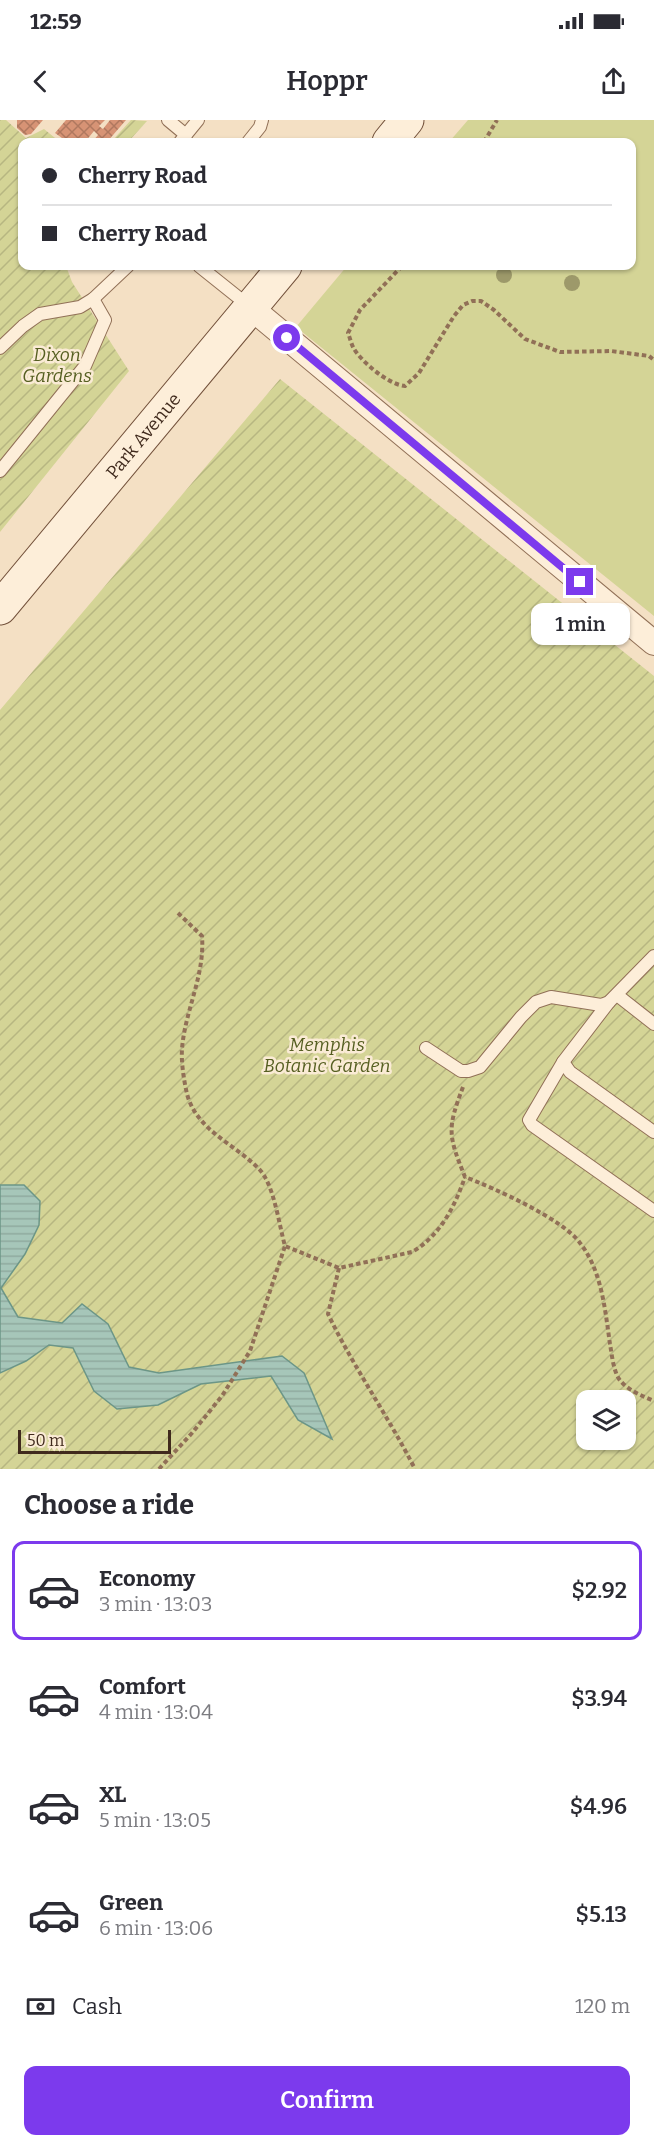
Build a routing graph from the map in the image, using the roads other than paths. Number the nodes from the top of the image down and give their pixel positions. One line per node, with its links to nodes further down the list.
1 (168, 120): 5 (lane)
2 (198, 120): 6 (lane)
3 (262, 120): 7 (lane)
4 (408, 120): 8 (main road)
5 (182, 138)
6 (184, 138)
7 (251, 138)
8 (392, 138)
9 (122, 270): 12 (lane)
10 (204, 270): 13 (lane)
11 (282, 270): 13 (main road, Park Avenue)
12 (93, 299): 14 (lane); 15 (lane)
13 (250, 307): 16 (main road, Park Avenue); 17 (street)
14 (0, 348)
15 (0, 471)
16 (0, 608)
17 (654, 643)
18 (652, 961): 19 (lane)
19 (613, 998): 20 (lane); 21 (lane); 22 (lane)
20 (654, 1024)
21 (426, 1048)
22 (563, 1062): 23 (lane); 24 (lane)
23 (654, 1132)
24 (654, 1211)

